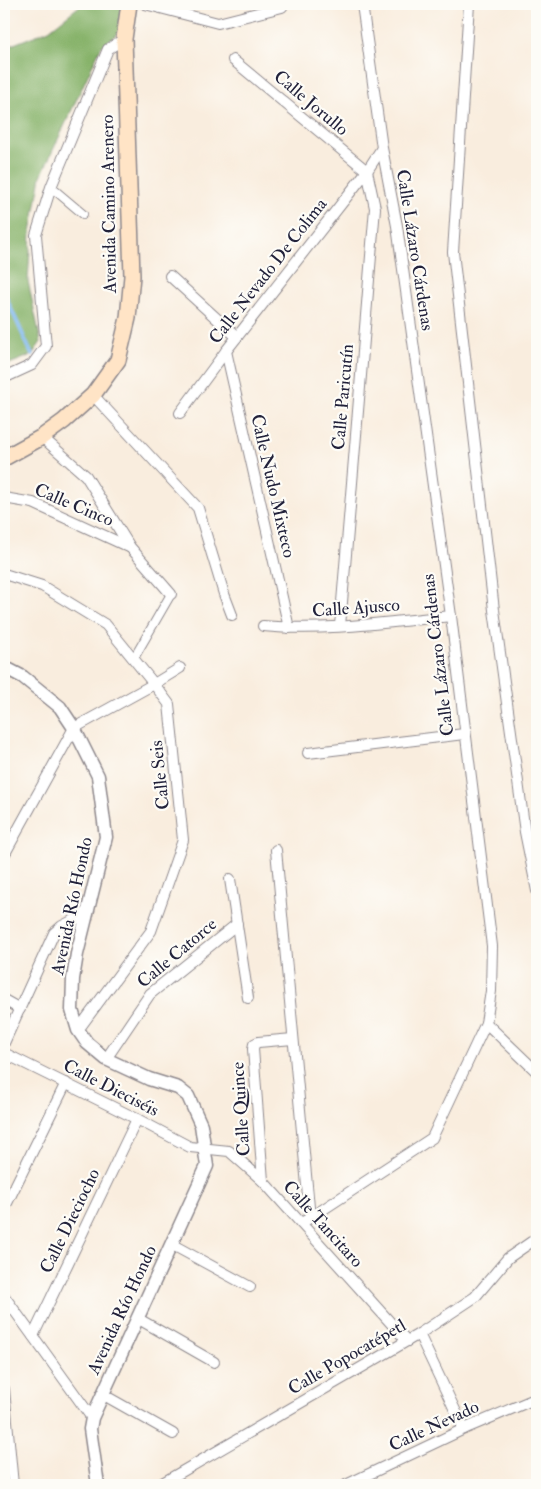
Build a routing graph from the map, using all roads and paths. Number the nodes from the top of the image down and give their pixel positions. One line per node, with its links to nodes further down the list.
1 (129, 4): 6 (main road, Avenida Camino Arenero)
2 (145, 4): 3 (street)
3 (284, 4)
4 (362, 4): 8 (street, Calle Lázaro Cárdenas)
5 (469, 4): 39 (street)
6 (124, 40): 10 (street); 16 (main road, Avenida Camino Arenero)
7 (233, 60): 9 (street, Calle Jorullo)
8 (382, 148): 9 (street, Calle Nevado De Colima); 25 (street, Calle Lázaro Cárdenas)
9 (367, 171): 13 (street, Calle Nevado De Colima); 27 (street, Calle Paricutín)
10 (51, 187): 11 (street); 15 (street)
11 (83, 214)
12 (170, 276): 13 (street)
13 (237, 337): 14 (street, Calle Nevado De Colima)
14 (226, 351): 17 (street, Calle Nevado De Colima); 28 (street, Calle Nudo Mixteco)
15 (5, 377)
16 (93, 395): 18 (main road, Avenida Camino Arenero); 24 (street)
17 (180, 413)
18 (42, 437): 19 (main road, Avenida Camino Arenero); 21 (street)
19 (4, 458)
20 (4, 498): 21 (street, Calle Cinco)
21 (130, 547): 23 (street)
22 (4, 574): 29 (street, Calle Seis)
23 (171, 594): 29 (street)
24 (232, 614)
25 (451, 616): 27 (street, Calle Ajusco); 34 (street, Calle Lázaro Cárdenas)
26 (263, 626): 28 (street, Calle Ajusco)
27 (340, 626): 28 (street, Calle Ajusco)
28 (289, 628)
29 (134, 658): 32 (street, Calle Seis)
30 (180, 668): 32 (street)
31 (5, 670): 33 (street, Avenida Río Hondo)
32 (154, 684): 33 (street); 46 (street, Calle Seis)
33 (74, 728): 37 (street); 40 (street, Avenida Río Hondo)
34 (464, 734): 35 (street); 45 (street, Calle Lázaro Cárdenas)
35 (308, 753)
36 (276, 850): 47 (street)
37 (4, 855)
38 (230, 879): 41 (street)
39 (537, 891)
40 (88, 913): 44 (street); 46 (street, Avenida Río Hondo)
41 (237, 924): 42 (street); 50 (street, Calle Catorce)
42 (248, 998)
43 (4, 1000): 44 (street)
44 (20, 1009): 48 (street)
45 (486, 1022): 51 (street); 57 (street, Calle Lázaro Cárdenas)
46 (78, 1030): 50 (street, Avenida Río Hondo)
47 (293, 1039): 55 (street, Calle Quince); 57 (street)
48 (4, 1043)
49 (4, 1053): 52 (street, Calle Dieciséis)
50 (106, 1059): 54 (street, Avenida Río Hondo)
51 (537, 1072)
52 (66, 1083): 53 (street, Calle Dieciséis); 56 (street)
53 (137, 1119): 54 (street, Calle Dieciséis); 65 (street, Calle Dieciocho)
54 (204, 1149): 55 (street, Calle Tancitaro); 59 (street, Avenida Río Hondo)
55 (263, 1181): 57 (street, Calle Tancitaro)
56 (4, 1209)
57 (305, 1220): 66 (street, Calle Tancitaro)
58 (537, 1238): 64 (street, Calle Popocatépetl)
59 (171, 1244): 60 (street); 63 (street, Avenida Río Hondo)
60 (250, 1287)
61 (5, 1299): 62 (street); 65 (street)
62 (4, 1315)
63 (136, 1318): 67 (street); 69 (street, Avenida Río Hondo)
64 (419, 1334): 66 (street, Calle Popocatépetl); 72 (street)
65 (33, 1336): 71 (street)
66 (407, 1341): 76 (street, Calle Popocatépetl)
67 (214, 1362)
68 (4, 1389): 74 (street)
69 (102, 1394): 71 (street, Avenida Río Hondo); 73 (street)
70 (537, 1398): 72 (street, Calle Nevado)
71 (92, 1418): 75 (street, Avenida Río Hondo)
72 (464, 1429): 77 (street, Calle Nevado)
73 (173, 1434)
74 (13, 1485)
75 (98, 1485)
76 (159, 1485)
77 (346, 1485)

